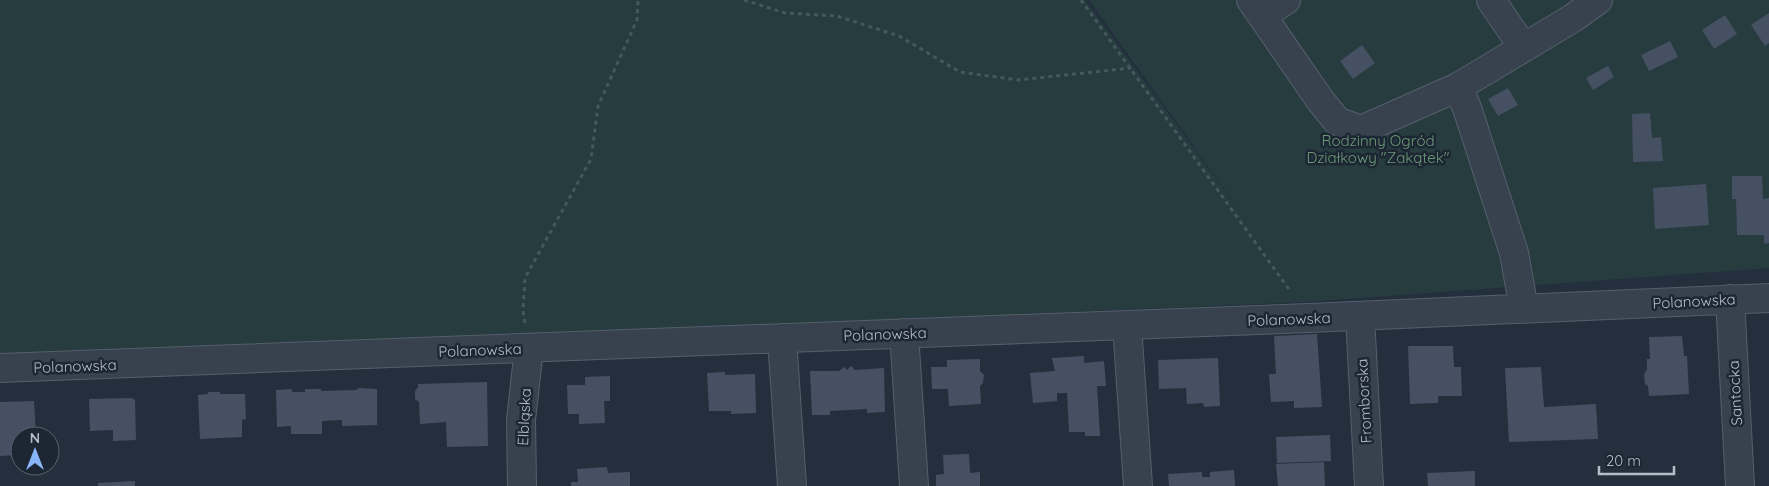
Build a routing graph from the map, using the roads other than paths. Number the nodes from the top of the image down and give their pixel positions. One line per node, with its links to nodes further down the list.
1 (1286, 0): 4 (street)
2 (1491, 0): 5 (street)
3 (1598, 0): 5 (street)
4 (1257, 8): 6 (street)
5 (1523, 47): 6 (street)
6 (1458, 87): 9 (street)
7 (1769, 298): 8 (street, Polanowska)
8 (1730, 299): 9 (street, Polanowska); 21 (street, Santocka)
9 (1524, 309): 10 (street, Polanowska)
10 (1360, 316): 11 (street, Polanowska); 20 (street, Fromborska)
11 (1127, 325): 12 (street, Polanowska); 19 (street)
12 (904, 333): 13 (street, Polanowska); 18 (street)
13 (782, 338): 14 (street, Polanowska); 17 (street)
14 (529, 348): 15 (street, Polanowska); 16 (street, Elbląska)
15 (0, 368)
16 (522, 486)
17 (792, 486)
18 (914, 486)
19 (1138, 486)
20 (1369, 486)
21 (1740, 486)

